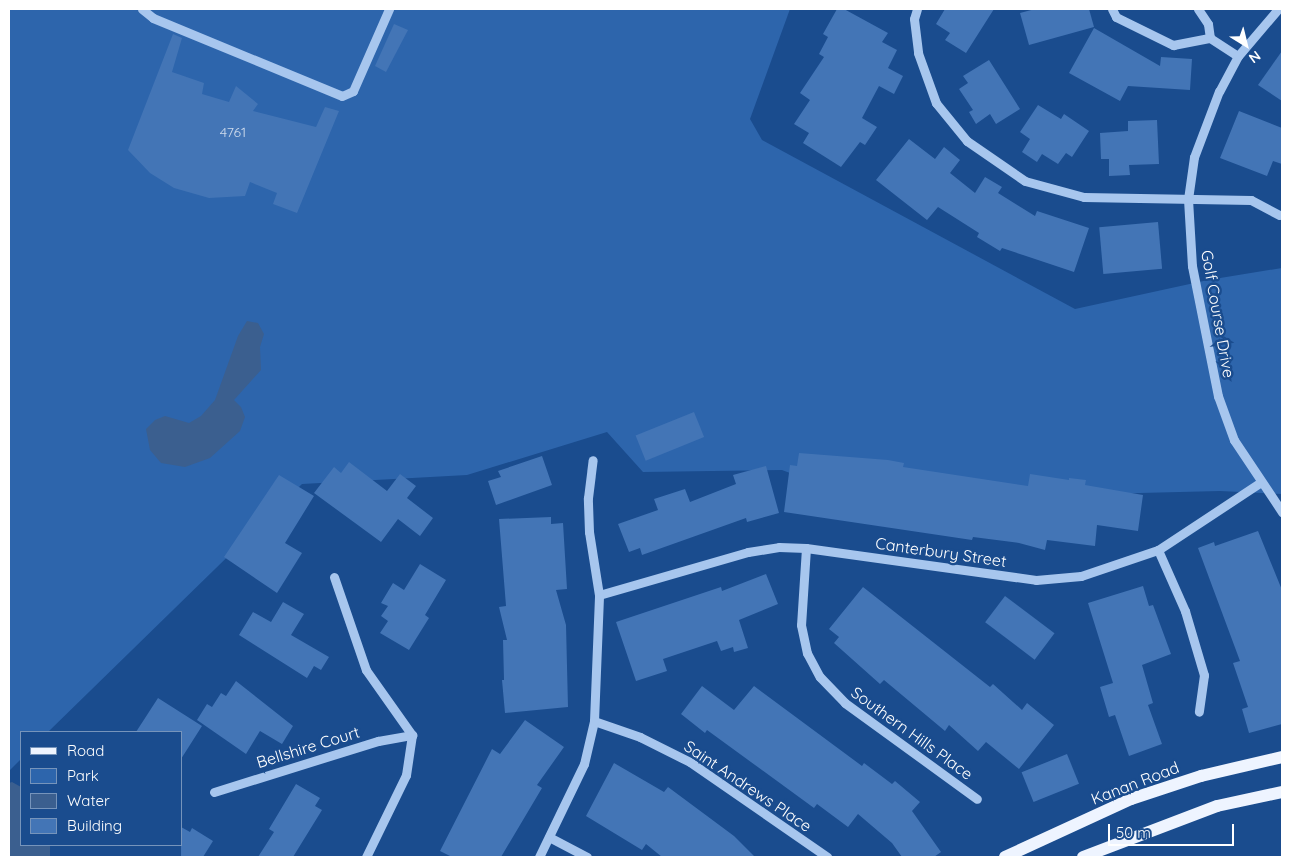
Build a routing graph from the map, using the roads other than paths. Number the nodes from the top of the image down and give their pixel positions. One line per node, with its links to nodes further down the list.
1 (142, 9): 2 (street)
2 (389, 9)
3 (917, 9): 9 (street)
4 (1112, 9): 7 (street)
5 (1198, 9): 7 (street)
6 (1278, 9): 8 (street, Golf Course Drive)
7 (1210, 38): 8 (street)
8 (1238, 56): 9 (street, Golf Course Drive)
9 (1188, 199): 10 (street); 12 (street, Golf Course Drive)
10 (1279, 215)
11 (593, 460): 17 (street)
12 (1261, 482): 13 (street, Golf Course Drive); 15 (street, Canterbury Street)
13 (1282, 512)
14 (806, 548): 15 (street, Canterbury Street); 17 (street, Canterbury Street); 24 (street, Southern Hills Place)
15 (1158, 550): 18 (street)
16 (334, 577): 20 (street)
17 (599, 595): 19 (street)
18 (1199, 712)
19 (594, 721): 25 (street); 29 (street, Saint Andrews Place)
20 (412, 735): 22 (street, Bellshire Court); 26 (street)
21 (1282, 757): 30 (main road, Kanan Road)
22 (214, 792)
23 (1282, 792): 31 (main road)
24 (977, 799)
25 (549, 837): 27 (street); 28 (street)
26 (366, 857)
27 (539, 857)
28 (587, 857)
29 (828, 857)
30 (1005, 857)
31 (1083, 857)

